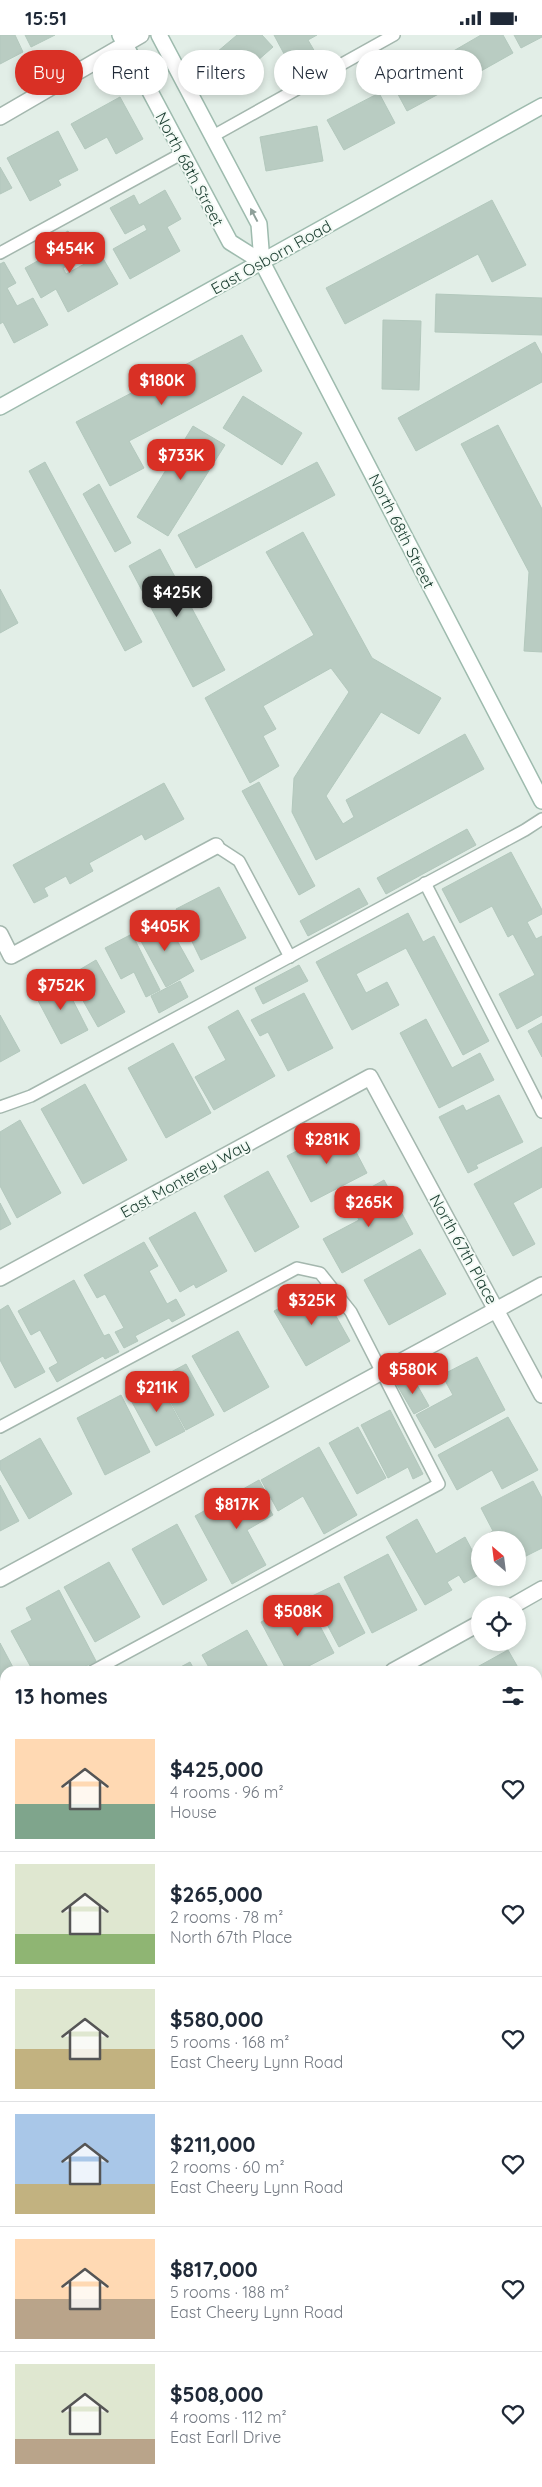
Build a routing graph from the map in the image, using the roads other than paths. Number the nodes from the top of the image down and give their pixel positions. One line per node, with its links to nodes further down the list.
1 (141, 35): 4 (street)
2 (159, 35): 7 (street, North 68th Street)
3 (394, 35): 7 (lane)
4 (122, 40): 6 (street); 8 (street, North 68th Street)
5 (542, 106): 10 (street, East Osborn Road)
6 (0, 117)
7 (213, 136): 10 (street, North 68th Street, one-way to 7)
8 (181, 154): 9 (lane); 10 (street, North 68th Street)
9 (0, 253)
10 (262, 262): 11 (street, East Osborn Road); 12 (street, North 68th Street)
11 (0, 407)
12 (542, 801)
13 (542, 819): 15 (lane)
14 (216, 846): 16 (street); 17 (lane)
15 (425, 883): 17 (lane); 20 (lane)
16 (0, 934)
17 (290, 957): 19 (lane)
18 (370, 1077): 21 (street, East Monterey Way); 23 (street, North 67th Place)
19 (0, 1107)
20 (542, 1112)
21 (0, 1278)
22 (542, 1285): 23 (street)
23 (497, 1310): 24 (street); 25 (street, North 67th Place)
24 (382, 1372): 26 (lane); 27 (street); 31 (lane)
25 (542, 1395)
26 (0, 1427)
27 (0, 1579)
28 (542, 1589): 29 (street)
29 (526, 1598)
30 (471, 1628): 32 (street)
31 (102, 1666)
32 (401, 1666)

